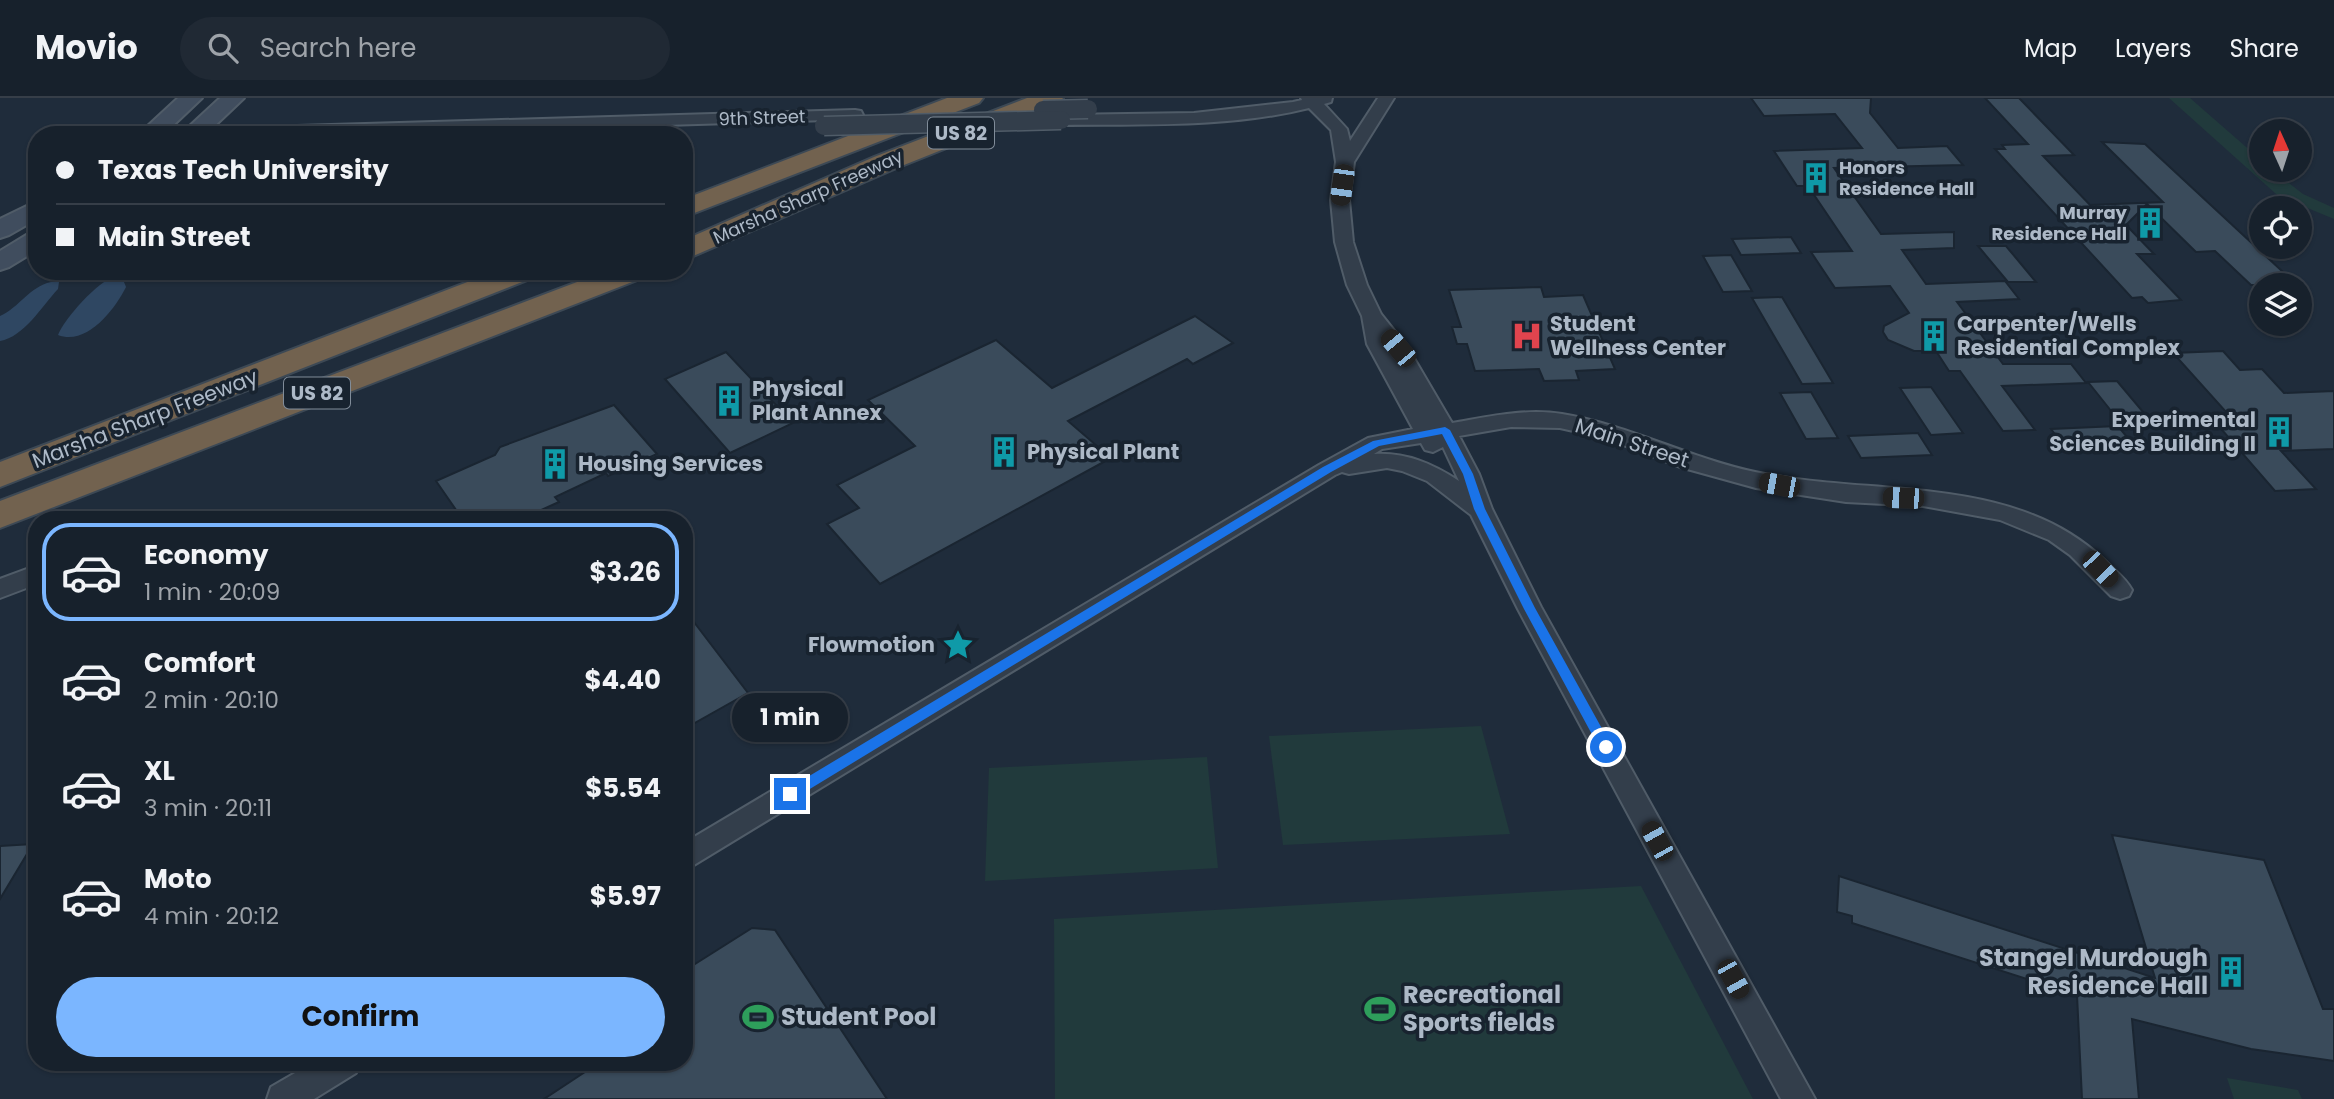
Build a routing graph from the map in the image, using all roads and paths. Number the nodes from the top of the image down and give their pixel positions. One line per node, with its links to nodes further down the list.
1 (191, 98): 9 (street)
2 (233, 98): 10 (street)
3 (970, 98): 14 (highway, Marsha Sharp Freeway / US 82)
4 (1283, 98): 8 (street, 9th Street, bridge)
5 (1386, 98): 13 (street)
6 (1317, 100): 7 (street, 9th Street); 13 (street)
7 (1052, 105): 8 (street, 9th Street, bridge); 18 (highway, Marsha Sharp Freeway / US 82)
8 (680, 119): 11 (street, 9th Street); 12 (street, 9th Street)
9 (159, 126)
10 (201, 126)
11 (436, 126)
12 (614, 126)
13 (1345, 162): 22 (street)
14 (693, 206)
15 (28, 213): 16 (street)
16 (0, 230)
17 (28, 245): 19 (street)
18 (693, 247)
19 (0, 262)
20 (501, 280): 24 (highway, Marsha Sharp Freeway / US 82)
21 (611, 280): 26 (highway, Marsha Sharp Freeway / US 82)
22 (1436, 432): 23 (street, Main Street); 25 (street); 29 (street, Main Street)
23 (1320, 474): 25 (street); 30 (street, Main Street)
24 (0, 475)
25 (1480, 509): 33 (street)
26 (0, 514)
27 (28, 578): 28 (street)
28 (0, 589)
29 (2120, 590)
30 (693, 853)
31 (330, 1071): 32 (street)
32 (283, 1099)
33 (1799, 1099)

